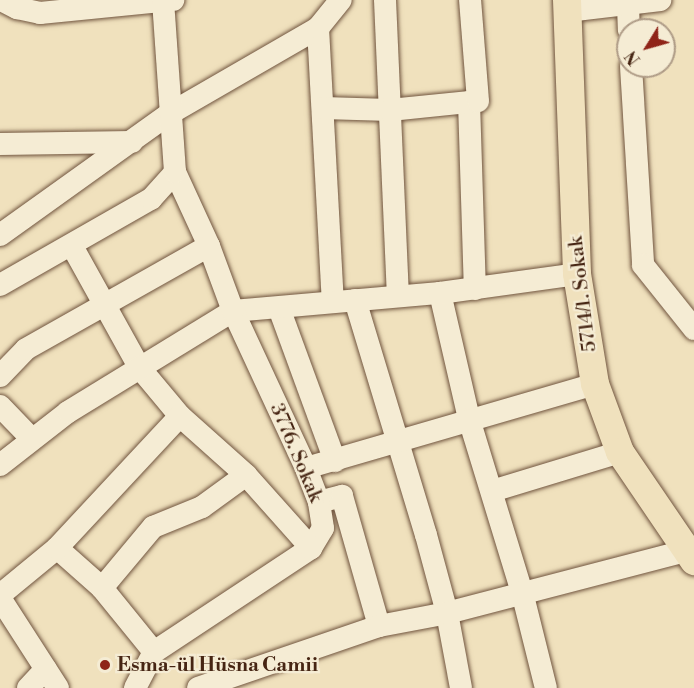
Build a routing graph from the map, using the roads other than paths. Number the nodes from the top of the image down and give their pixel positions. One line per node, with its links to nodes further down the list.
1 (2, 0): 2 (street)
2 (163, 0): 3 (street); 16 (street, 3776. Sokak)
3 (173, 0)
4 (341, 0): 11 (street)
5 (385, 0): 15 (street)
6 (470, 0): 13 (street)
7 (660, 0): 8 (street)
8 (628, 4): 9 (street); 10 (street)
9 (567, 5): 23 (main road, 5714/1. Sokak)
10 (629, 18)
11 (318, 28): 14 (street); 16 (street)
12 (632, 78): 32 (street)
13 (469, 102): 15 (street); 25 (street)
14 (323, 108): 15 (street); 28 (street)
15 (390, 110): 27 (street)
16 (169, 114): 18 (street); 19 (street, 3776. Sokak)
17 (6, 140): 18 (street)
18 (132, 142): 20 (street)
19 (175, 172): 21 (street); 22 (street, 3776. Sokak)
20 (0, 235)
21 (72, 246): 24 (street); 29 (street)
22 (209, 246): 29 (street); 31 (street, 3776. Sokak)
23 (576, 274): 25 (street); 35 (main road, 5714/1. Sokak)
24 (0, 285)
25 (475, 289): 26 (street)
26 (440, 293): 27 (street); 38 (street)
27 (398, 295): 28 (street)
28 (344, 300): 30 (street); 40 (street)
29 (104, 305): 33 (street); 34 (street)
30 (279, 308): 31 (street); 42 (street)
31 (234, 311): 33 (street); 44 (street, 3776. Sokak)
32 (694, 329)
33 (139, 367): 37 (street); 39 (street)
34 (0, 376)
35 (595, 384): 38 (street); 41 (main road, 5714/1. Sokak)
36 (0, 406): 39 (street)
37 (180, 417): 45 (street); 48 (street)
38 (469, 419): 40 (street); 46 (street)
39 (31, 438): 43 (street)
40 (397, 442): 42 (street); 54 (street)
41 (620, 452): 46 (street); 50 (main road, 5714/1. Sokak)
42 (335, 461): 44 (street)
43 (0, 465)
44 (306, 468): 47 (street, 3776. Sokak)
45 (246, 475): 49 (street); 51 (street)
46 (492, 491): 52 (street)
47 (319, 502): 49 (street, 3776. Sokak); 55 (street)
48 (57, 548): 51 (street); 53 (street)
49 (311, 548): 56 (street)
50 (691, 556): 52 (street)
51 (102, 588): 56 (street)
52 (522, 592): 54 (street); 63 (street)
53 (0, 597): 57 (street)
54 (447, 613): 55 (street); 62 (street)
55 (379, 626): 61 (street)
56 (154, 652): 60 (street)
57 (46, 669): 58 (street); 59 (street)
58 (28, 688)
59 (58, 688)
60 (135, 688)
61 (198, 688)
62 (461, 688)
63 (546, 688)

